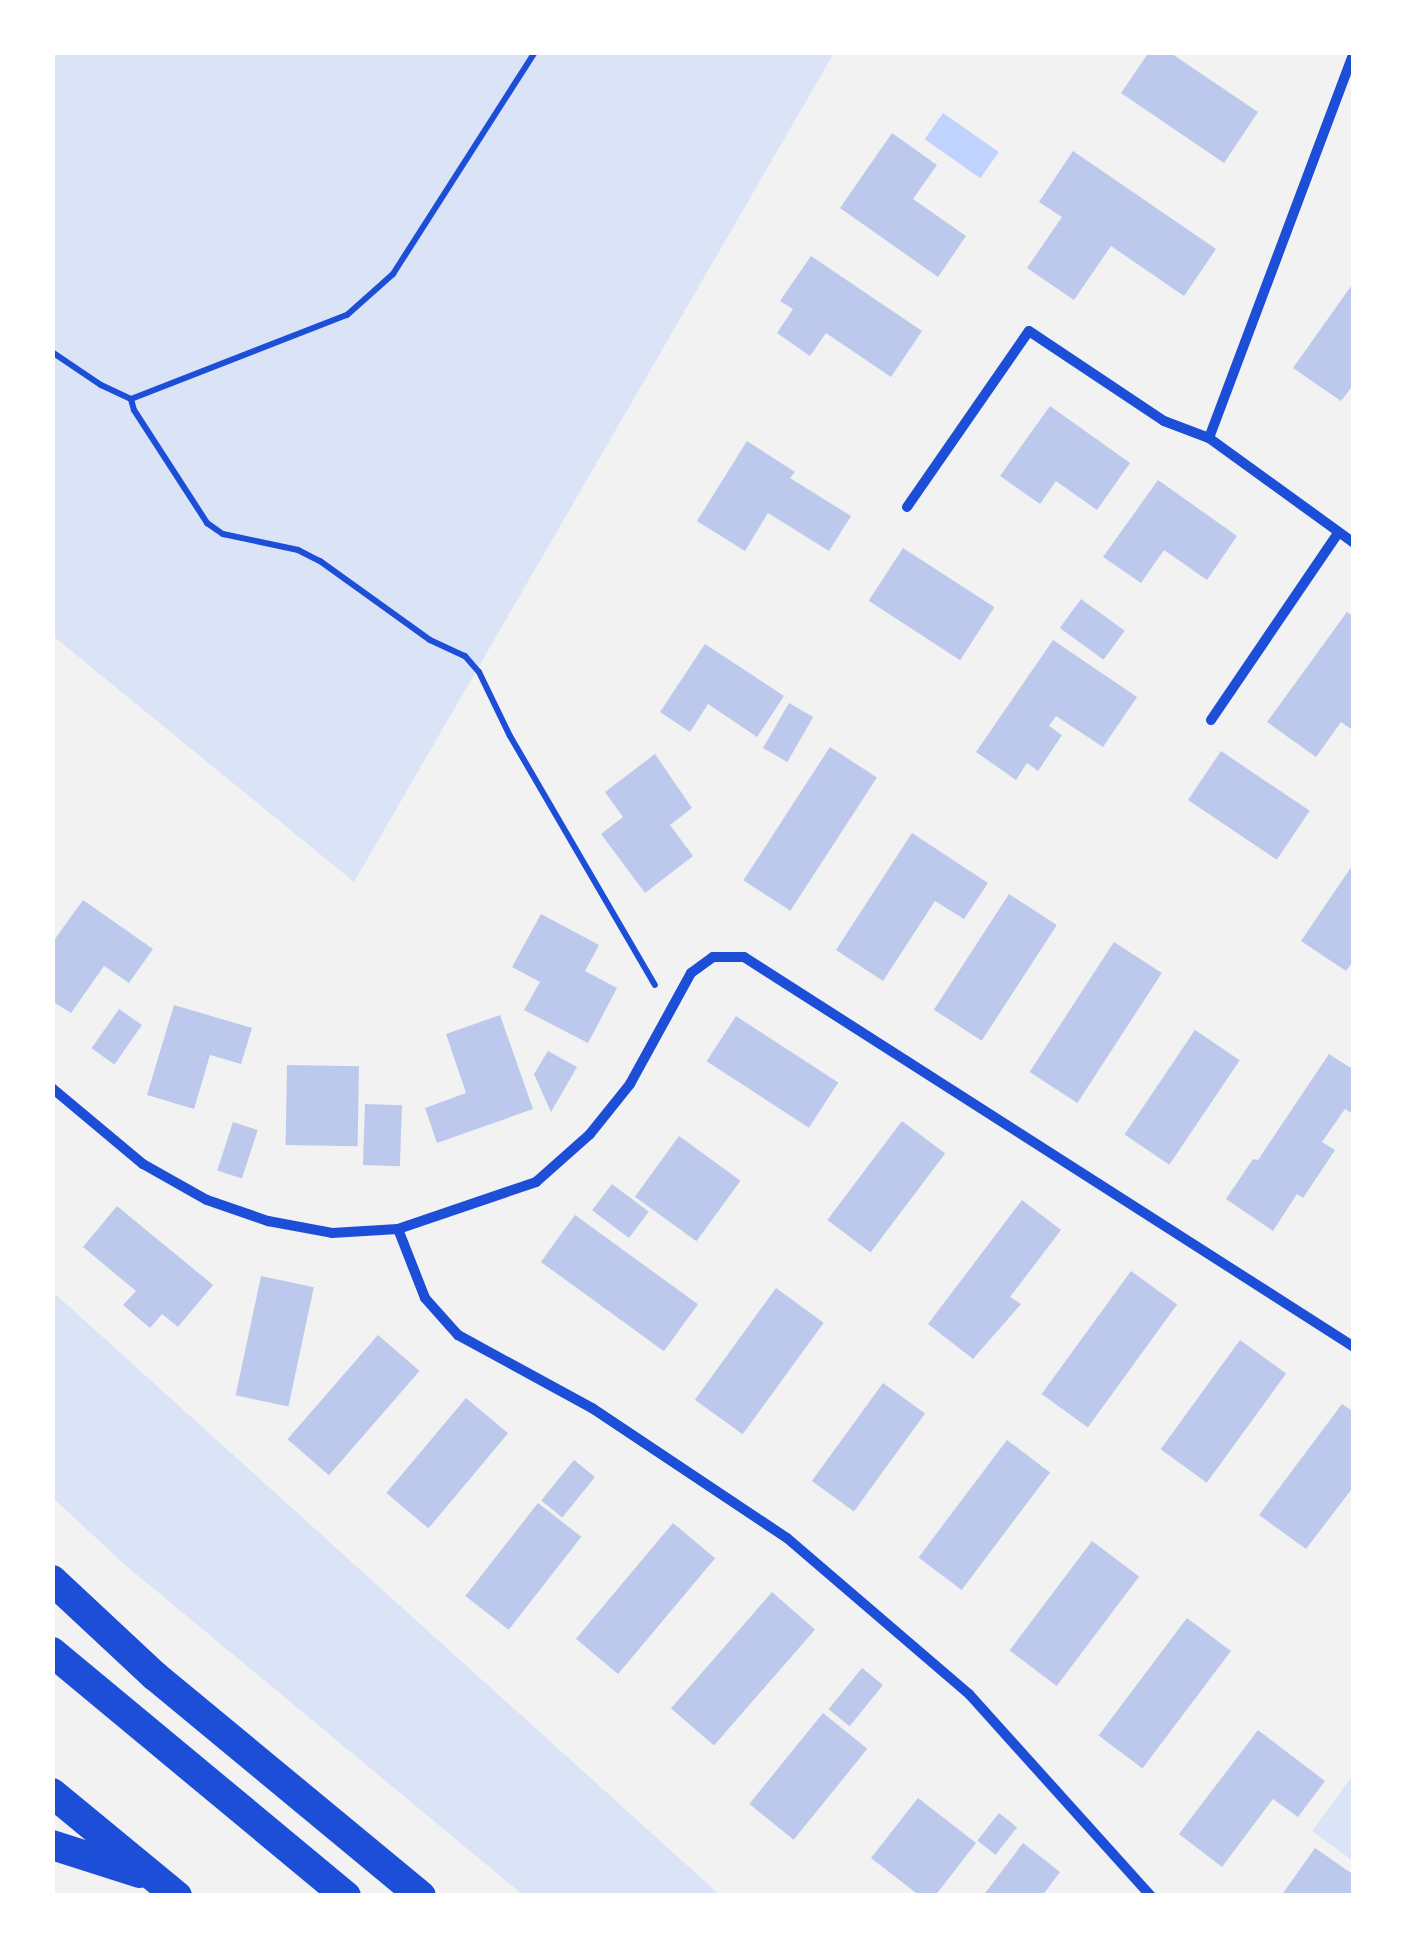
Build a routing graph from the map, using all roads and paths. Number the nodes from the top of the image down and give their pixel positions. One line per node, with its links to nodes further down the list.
1 (535, 52): 4 (path)
2 (1354, 53): 5 (street)
3 (52, 352): 4 (path)
4 (131, 399): 10 (path)
5 (1208, 438): 6 (street); 7 (street)
6 (907, 507)
7 (1338, 533): 8 (street); 9 (street)
8 (1354, 543)
9 (1211, 720)
10 (675, 1002): 12 (street); 13 (street)
11 (52, 1088): 12 (street)
12 (398, 1229): 21 (street)
13 (1354, 1347)
14 (52, 1580): 20 (highway)
15 (52, 1652): 19 (highway)
16 (52, 1792): 18 (highway)
17 (52, 1844): 18 (highway)
18 (166, 1886)
19 (346, 1896)
20 (421, 1896)
21 (1150, 1896)

